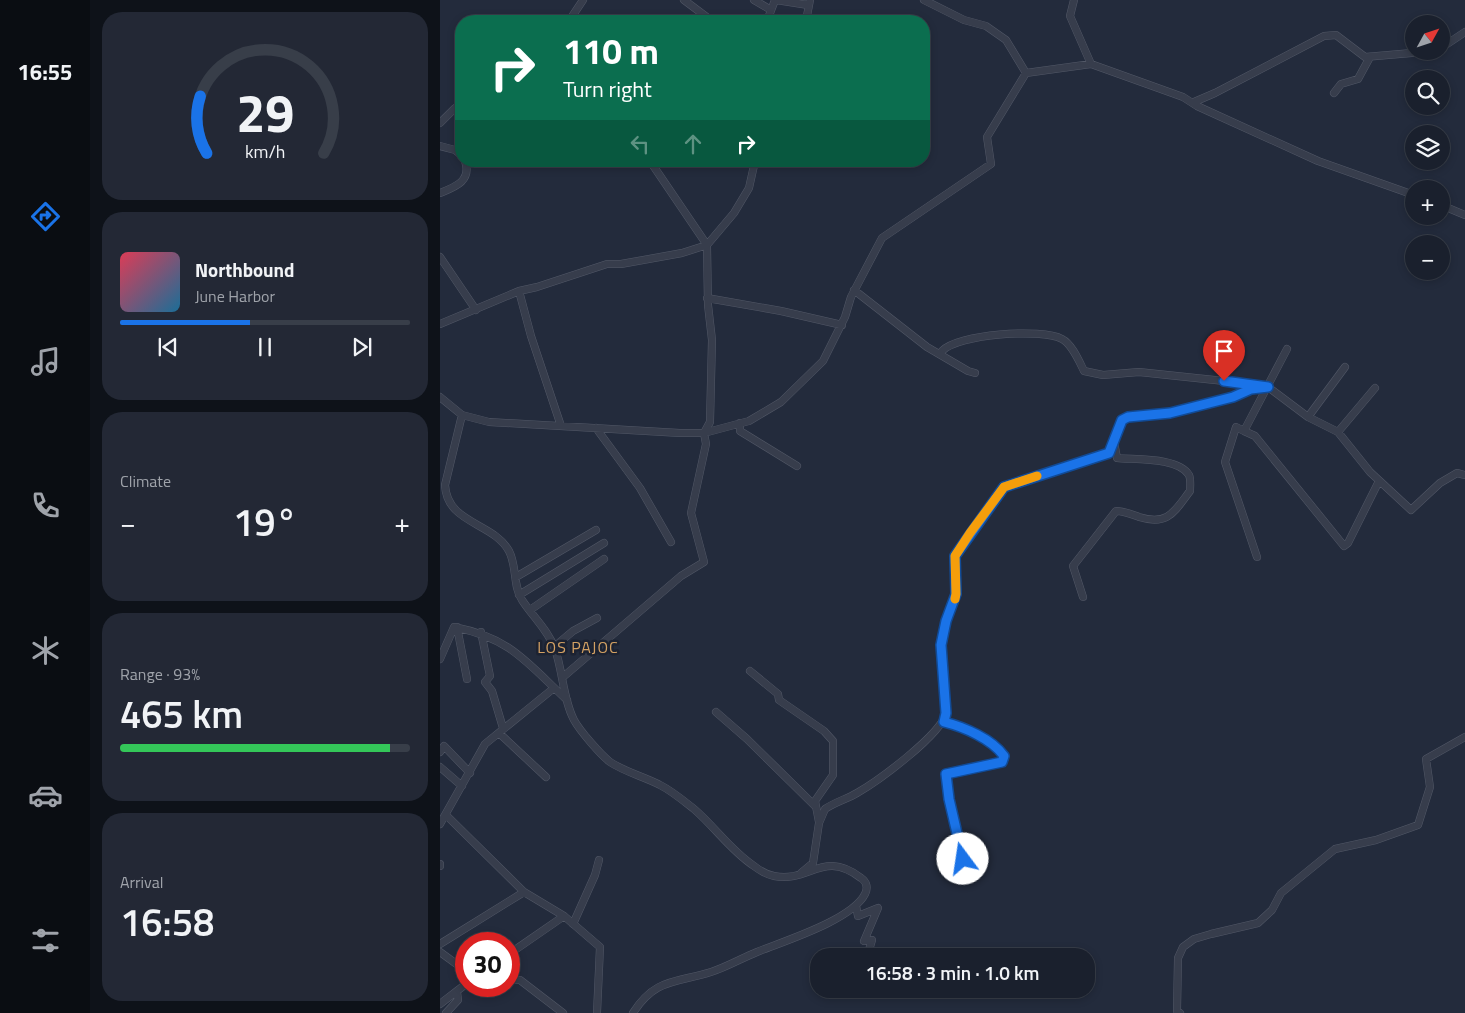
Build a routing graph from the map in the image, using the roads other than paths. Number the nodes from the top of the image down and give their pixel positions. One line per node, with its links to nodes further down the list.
1 (583, 0): 9 (street)
2 (684, 0): 10 (street)
3 (754, 0): 8 (street)
4 (776, 0): 7 (street); 8 (street)
5 (924, 0): 17 (street)
6 (1074, 0): 16 (street)
7 (809, 3)
8 (771, 10): 11 (street)
9 (573, 15)
10 (704, 15)
11 (769, 15)
12 (1465, 32): 13 (street)
13 (1450, 42)
14 (1405, 54): 15 (street)
15 (1370, 57): 18 (street); 19 (street)
16 (1091, 64): 17 (street); 19 (street)
17 (1026, 73): 33 (street)
18 (1334, 93)
19 (1194, 102): 27 (street)
20 (455, 108): 21 (street)
21 (440, 123)
22 (440, 146): 23 (street)
23 (455, 150)
24 (467, 167): 28 (street)
25 (654, 167): 31 (street)
26 (754, 167): 31 (street)
27 (1405, 192)
28 (440, 193)
29 (1450, 209): 30 (street)
30 (1465, 215)
31 (707, 245): 34 (street); 35 (street)
32 (440, 257): 36 (street)
33 (854, 290): 38 (street); 42 (street)
34 (519, 291): 36 (street); 51 (street)
35 (708, 298): 38 (street); 55 (street)
36 (476, 310): 37 (street)
37 (440, 324)
38 (842, 325): 50 (street)
39 (1287, 350): 43 (street)
40 (942, 351): 43 (street)
41 (1345, 367): 49 (street)
42 (975, 373)
43 (1268, 387): 49 (street); 53 (street); 56 (street)
44 (1375, 388): 54 (street)
45 (440, 396): 47 (street)
46 (440, 405): 47 (street)
47 (453, 409): 48 (street)
48 (462, 415): 51 (street); 65 (street)
49 (1308, 417): 54 (street)
50 (740, 423): 55 (street); 57 (street)
51 (562, 426): 52 (street)
52 (596, 428): 55 (street); 61 (street)
53 (1244, 431): 59 (street); 63 (street)
54 (1338, 432): 59 (street)
55 (704, 433): 75 (street)
56 (1114, 441): 67 (street); 80 (street)
57 (797, 466)
58 (1465, 475): 59 (street)
59 (1379, 481)
60 (596, 530): 65 (street)
61 (671, 542)
62 (604, 543): 66 (street)
63 (1257, 557)
64 (604, 559): 68 (street)
65 (516, 577): 66 (street)
66 (519, 595): 68 (street)
67 (1083, 597)
68 (530, 610): 72 (street)
69 (598, 618): 72 (street)
70 (457, 627): 71 (street); 73 (street); 76 (street)
71 (481, 632): 77 (street); 81 (street)
72 (554, 647): 75 (street)
73 (440, 659)
74 (750, 671): 88 (street)
75 (563, 677): 78 (street)
76 (467, 679)
77 (554, 688): 78 (street); 81 (street)
78 (567, 700): 93 (street)
79 (716, 712): 88 (street)
80 (944, 722): 90 (street); 94 (street)
81 (501, 730): 85 (street); 86 (street)
82 (1465, 737): 112 (street)
83 (440, 752): 85 (street)
84 (440, 767): 87 (street)
85 (470, 773): 87 (street)
86 (546, 777)
87 (462, 786): 89 (street)
88 (815, 806): 90 (street)
89 (446, 815): 91 (street); 95 (street)
90 (819, 822): 93 (street)
91 (440, 824)
92 (598, 860): 98 (street)
93 (799, 874): 96 (street)
94 (968, 878)
95 (524, 892): 97 (street); 99 (street)
96 (856, 906): 101 (street); 111 (street)
97 (564, 916): 98 (street); 100 (street)
98 (573, 924): 110 (street)
99 (440, 944)
100 (520, 946)
101 (870, 948)
102 (440, 952): 103 (street)
103 (455, 963)
104 (520, 980): 109 (street)
105 (455, 993): 107 (street)
106 (458, 997): 108 (street)
107 (440, 1004)
108 (446, 1013)
109 (563, 1013)
110 (597, 1013)
111 (633, 1013)
112 (1180, 1013)

